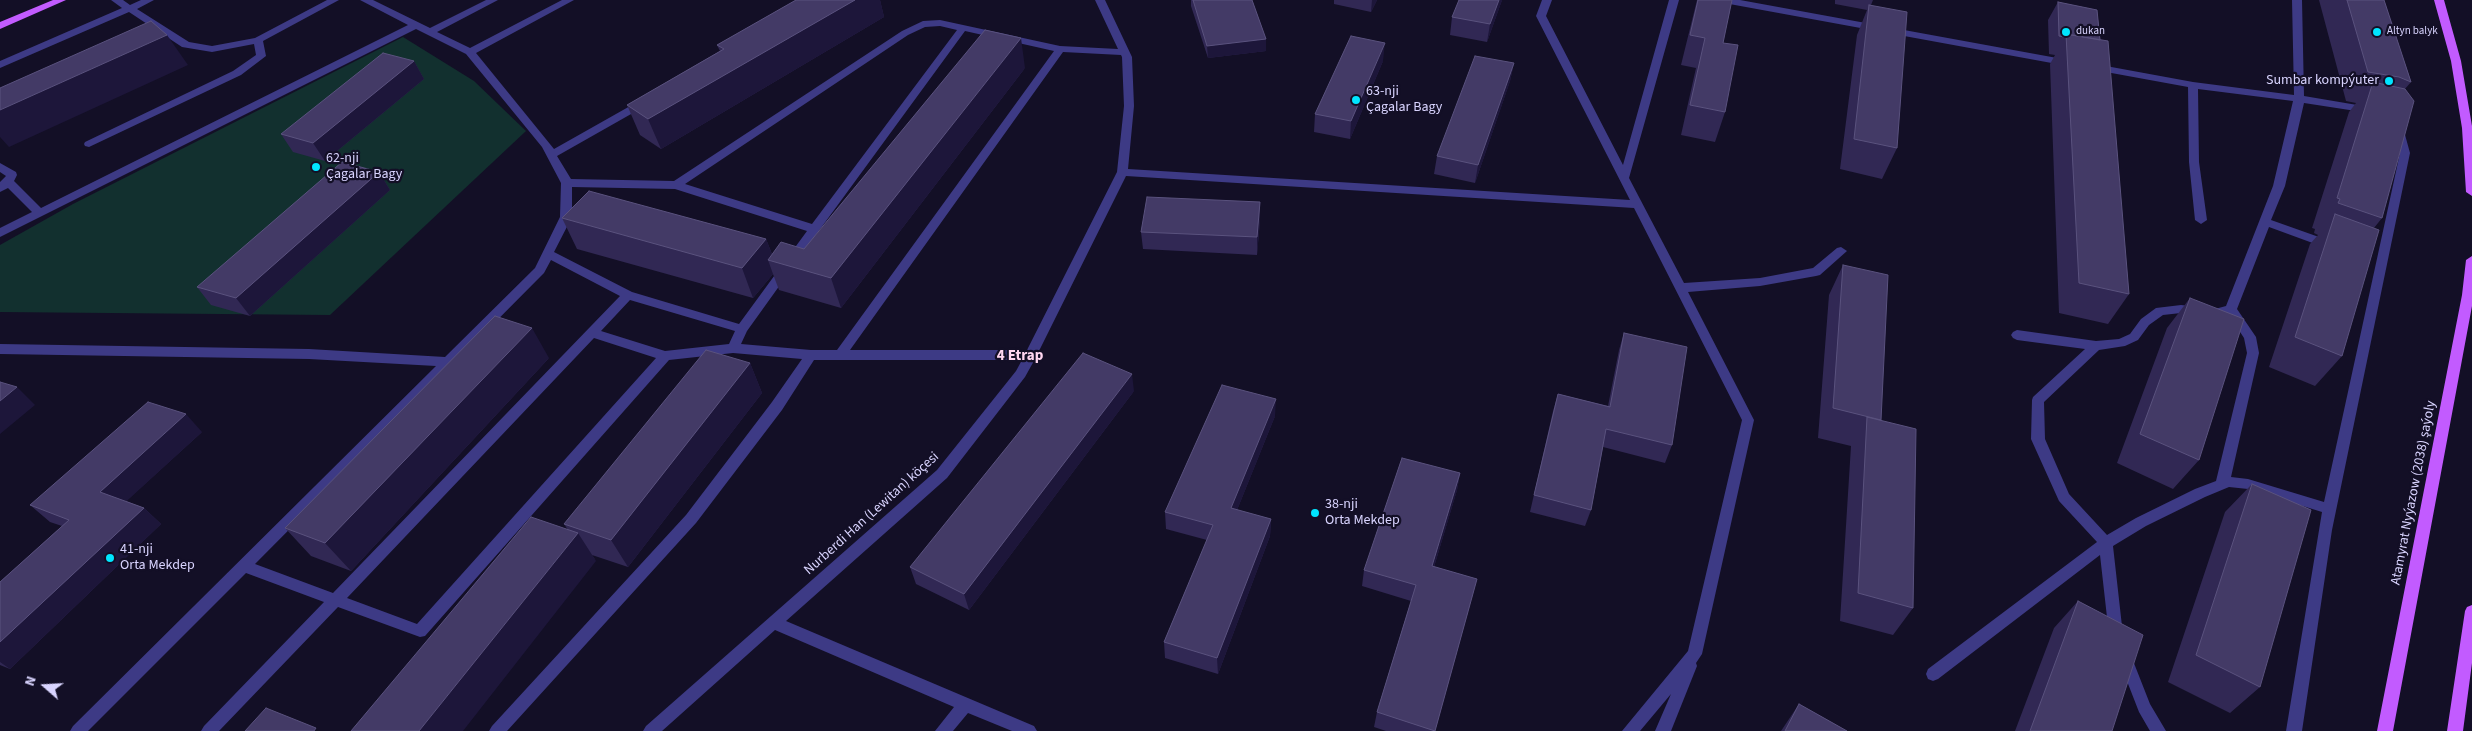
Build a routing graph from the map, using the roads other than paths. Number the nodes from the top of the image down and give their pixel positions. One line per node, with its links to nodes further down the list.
1 (44, 0): 16 (main road)
2 (61, 0): 18 (main road)
3 (116, 0): 15 (street)
4 (149, 0): 15 (street)
5 (334, 0): 21 (street)
6 (493, 0): 20 (street)
7 (569, 0): 23 (street)
8 (1100, 0): 24 (street, Nurberdi Han (Lewitan) köçesi)
9 (1547, 0): 33 (street)
10 (1674, 0): 33 (street)
11 (1724, 0): 26 (street)
12 (2297, 0): 28 (street)
13 (2439, 0): 37 (main road)
14 (371, 1): 17 (street)
15 (129, 8): 21 (street); 25 (street)
16 (0, 19)
17 (416, 25): 20 (street); 39 (street)
18 (0, 26)
19 (963, 28): 22 (street); 36 (street); 42 (street)
20 (429, 32): 23 (street)
21 (258, 40): 29 (street)
22 (1060, 49): 24 (street); 58 (street)
23 (470, 52): 30 (street)
24 (1125, 52): 32 (street, Nurberdi Han (Lewitan) köçesi)
25 (0, 65)
26 (2193, 85): 28 (street); 40 (street)
27 (653, 96): 30 (street)
28 (2299, 100): 41 (street); 63 (street)
29 (89, 144)
30 (552, 155): 34 (street)
31 (0, 167): 35 (street)
32 (1122, 172): 38 (street); 59 (street, Nurberdi Han (Lewitan) köçesi)
33 (1625, 176): 38 (street)
34 (567, 183): 36 (street); 46 (street)
35 (4, 185): 39 (street)
36 (676, 185): 42 (street)
37 (2472, 192)
38 (1637, 204): 48 (street)
39 (40, 213): 43 (street)
40 (2201, 220)
41 (2265, 222): 44 (street); 50 (street)
42 (814, 229): 51 (street)
43 (0, 233)
44 (2336, 248)
45 (1841, 252): 48 (street)
46 (548, 254): 49 (street); 61 (street)
47 (2472, 260): 82 (main road, Atamyrat Nyýazow (2038) şaýoly)
48 (1680, 288): 69 (street)
49 (628, 296): 51 (street); 52 (street)
50 (2231, 309): 54 (street); 62 (street)
51 (742, 329): 55 (street)
52 (592, 333): 60 (street); 66 (street)
53 (2017, 335): 54 (street)
54 (2096, 346): 64 (street)
55 (732, 348): 57 (street); 60 (street)
56 (0, 349): 61 (street)
57 (811, 355): 58 (street); 74 (street)
58 (840, 355): 59 (street)
59 (1033, 355): 68 (street, Nurberdi Han (Lewitan) köçesi)
60 (664, 356): 66 (street)
61 (447, 362): 65 (street)
62 (2222, 485): 63 (street); 64 (street)
63 (2330, 509): 81 (street)
64 (2106, 543): 70 (street); 80 (street)
65 (244, 566): 66 (street); 72 (street)
66 (336, 599): 73 (street)
67 (2472, 611): 83 (main road)
68 (774, 623): 71 (street); 75 (street, Nurberdi Han (Lewitan) köçesi)
69 (1695, 654): 78 (street); 79 (street)
70 (1933, 674)
71 (966, 704): 76 (street); 77 (street)
72 (78, 731)
73 (208, 731)
74 (497, 731)
75 (651, 731)
76 (943, 731)
77 (1029, 731)
78 (1630, 731)
79 (1663, 731)
80 (2158, 731)
81 (2294, 731)
82 (2385, 731)
83 (2455, 731)

